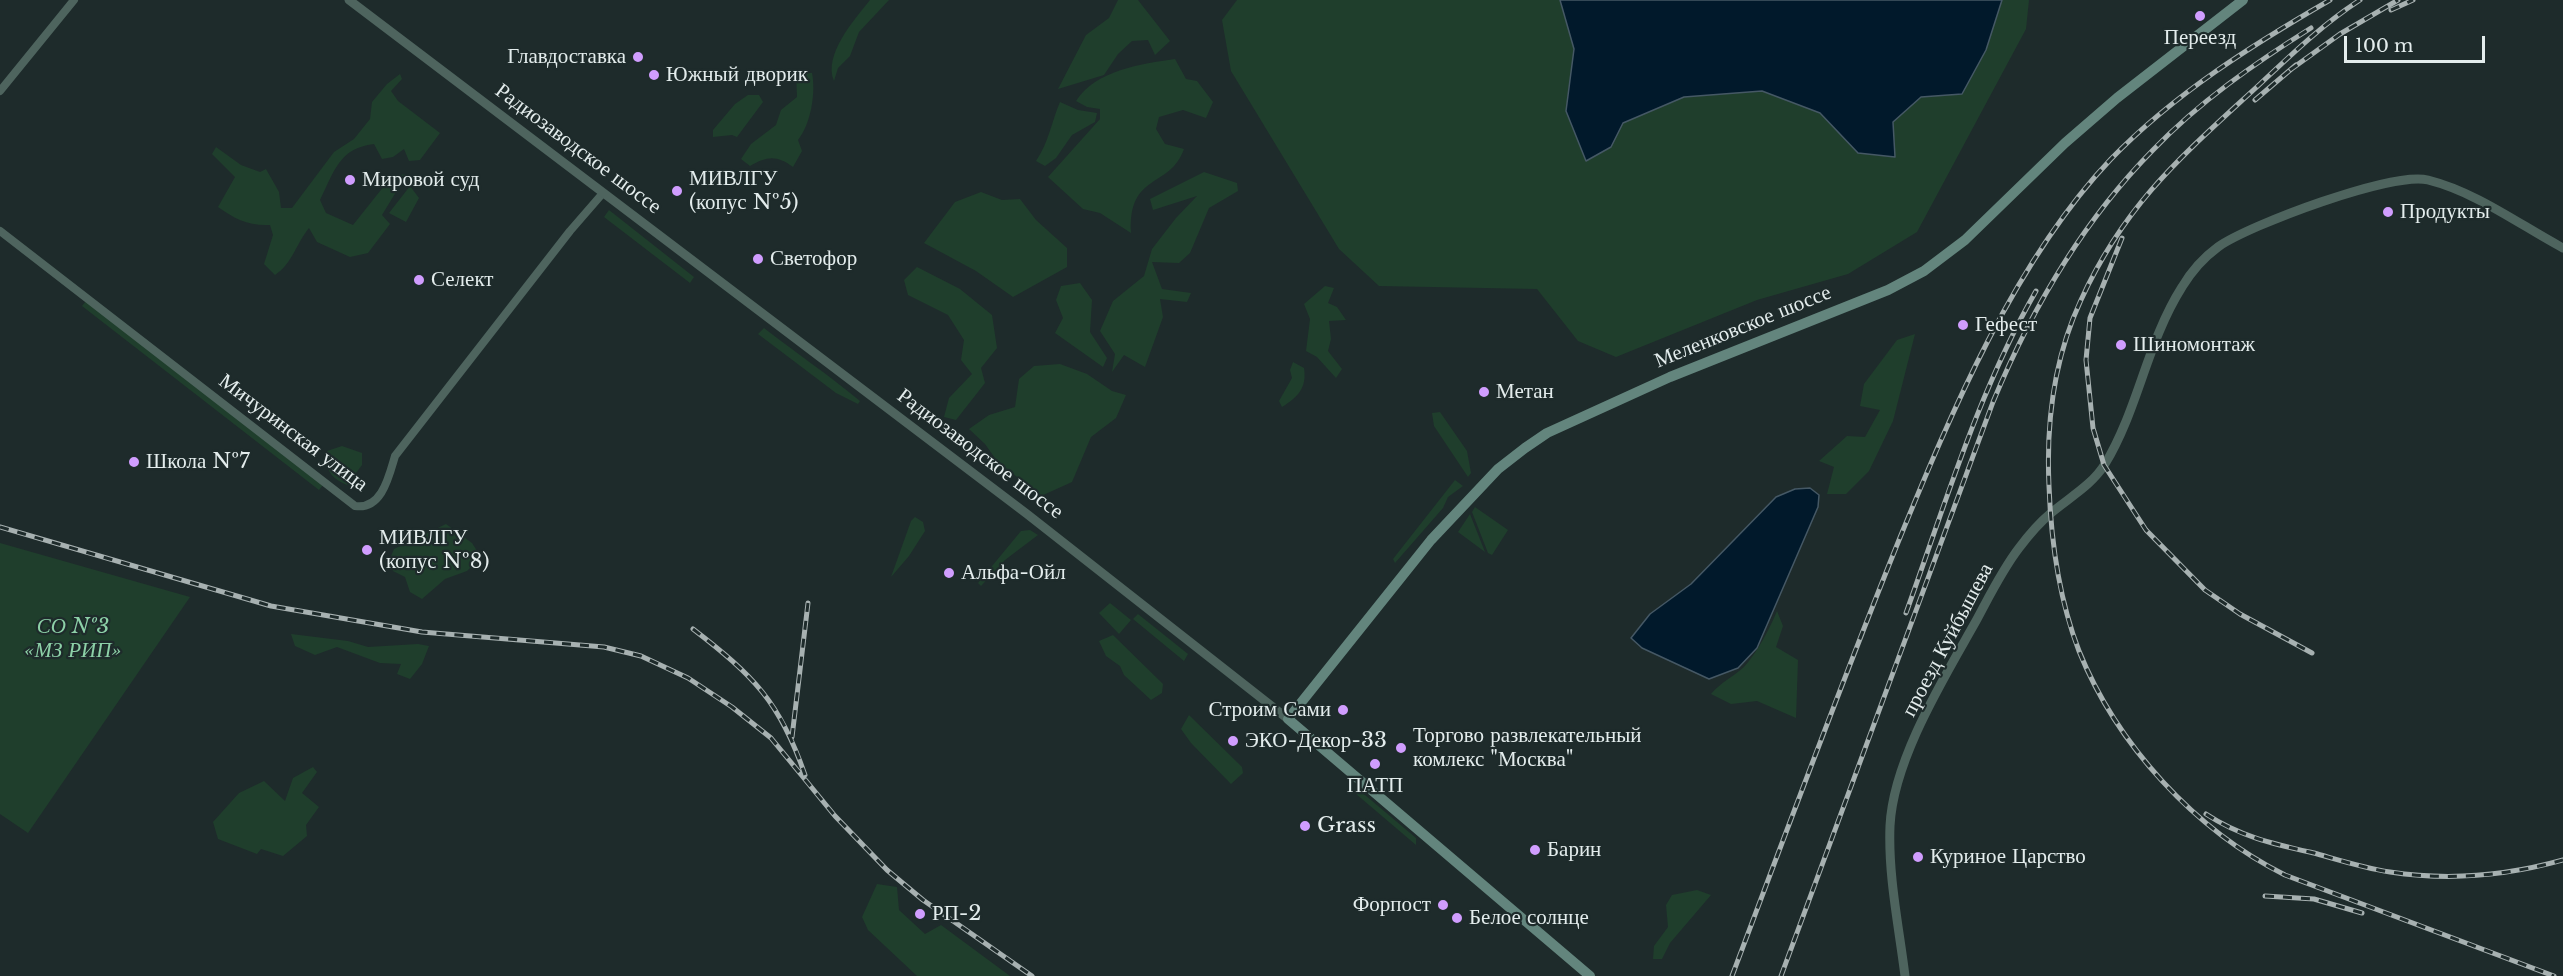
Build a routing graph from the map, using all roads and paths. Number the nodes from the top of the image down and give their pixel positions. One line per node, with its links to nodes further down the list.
1 (74, 0): 4 (street)
2 (349, 0): 5 (street, Радиозаводское шоссе)
3 (2244, 0): 8 (main road, Меленковское шоссе)
4 (0, 91)
5 (603, 193): 6 (street, Мичуринская улица); 8 (street, Радиозаводское шоссе)
6 (0, 231)
7 (2563, 248): 10 (street, проезд Куйбышева)
8 (1288, 719): 9 (main road, Радиозаводское шоссе)
9 (1590, 976)
10 (1905, 976)

